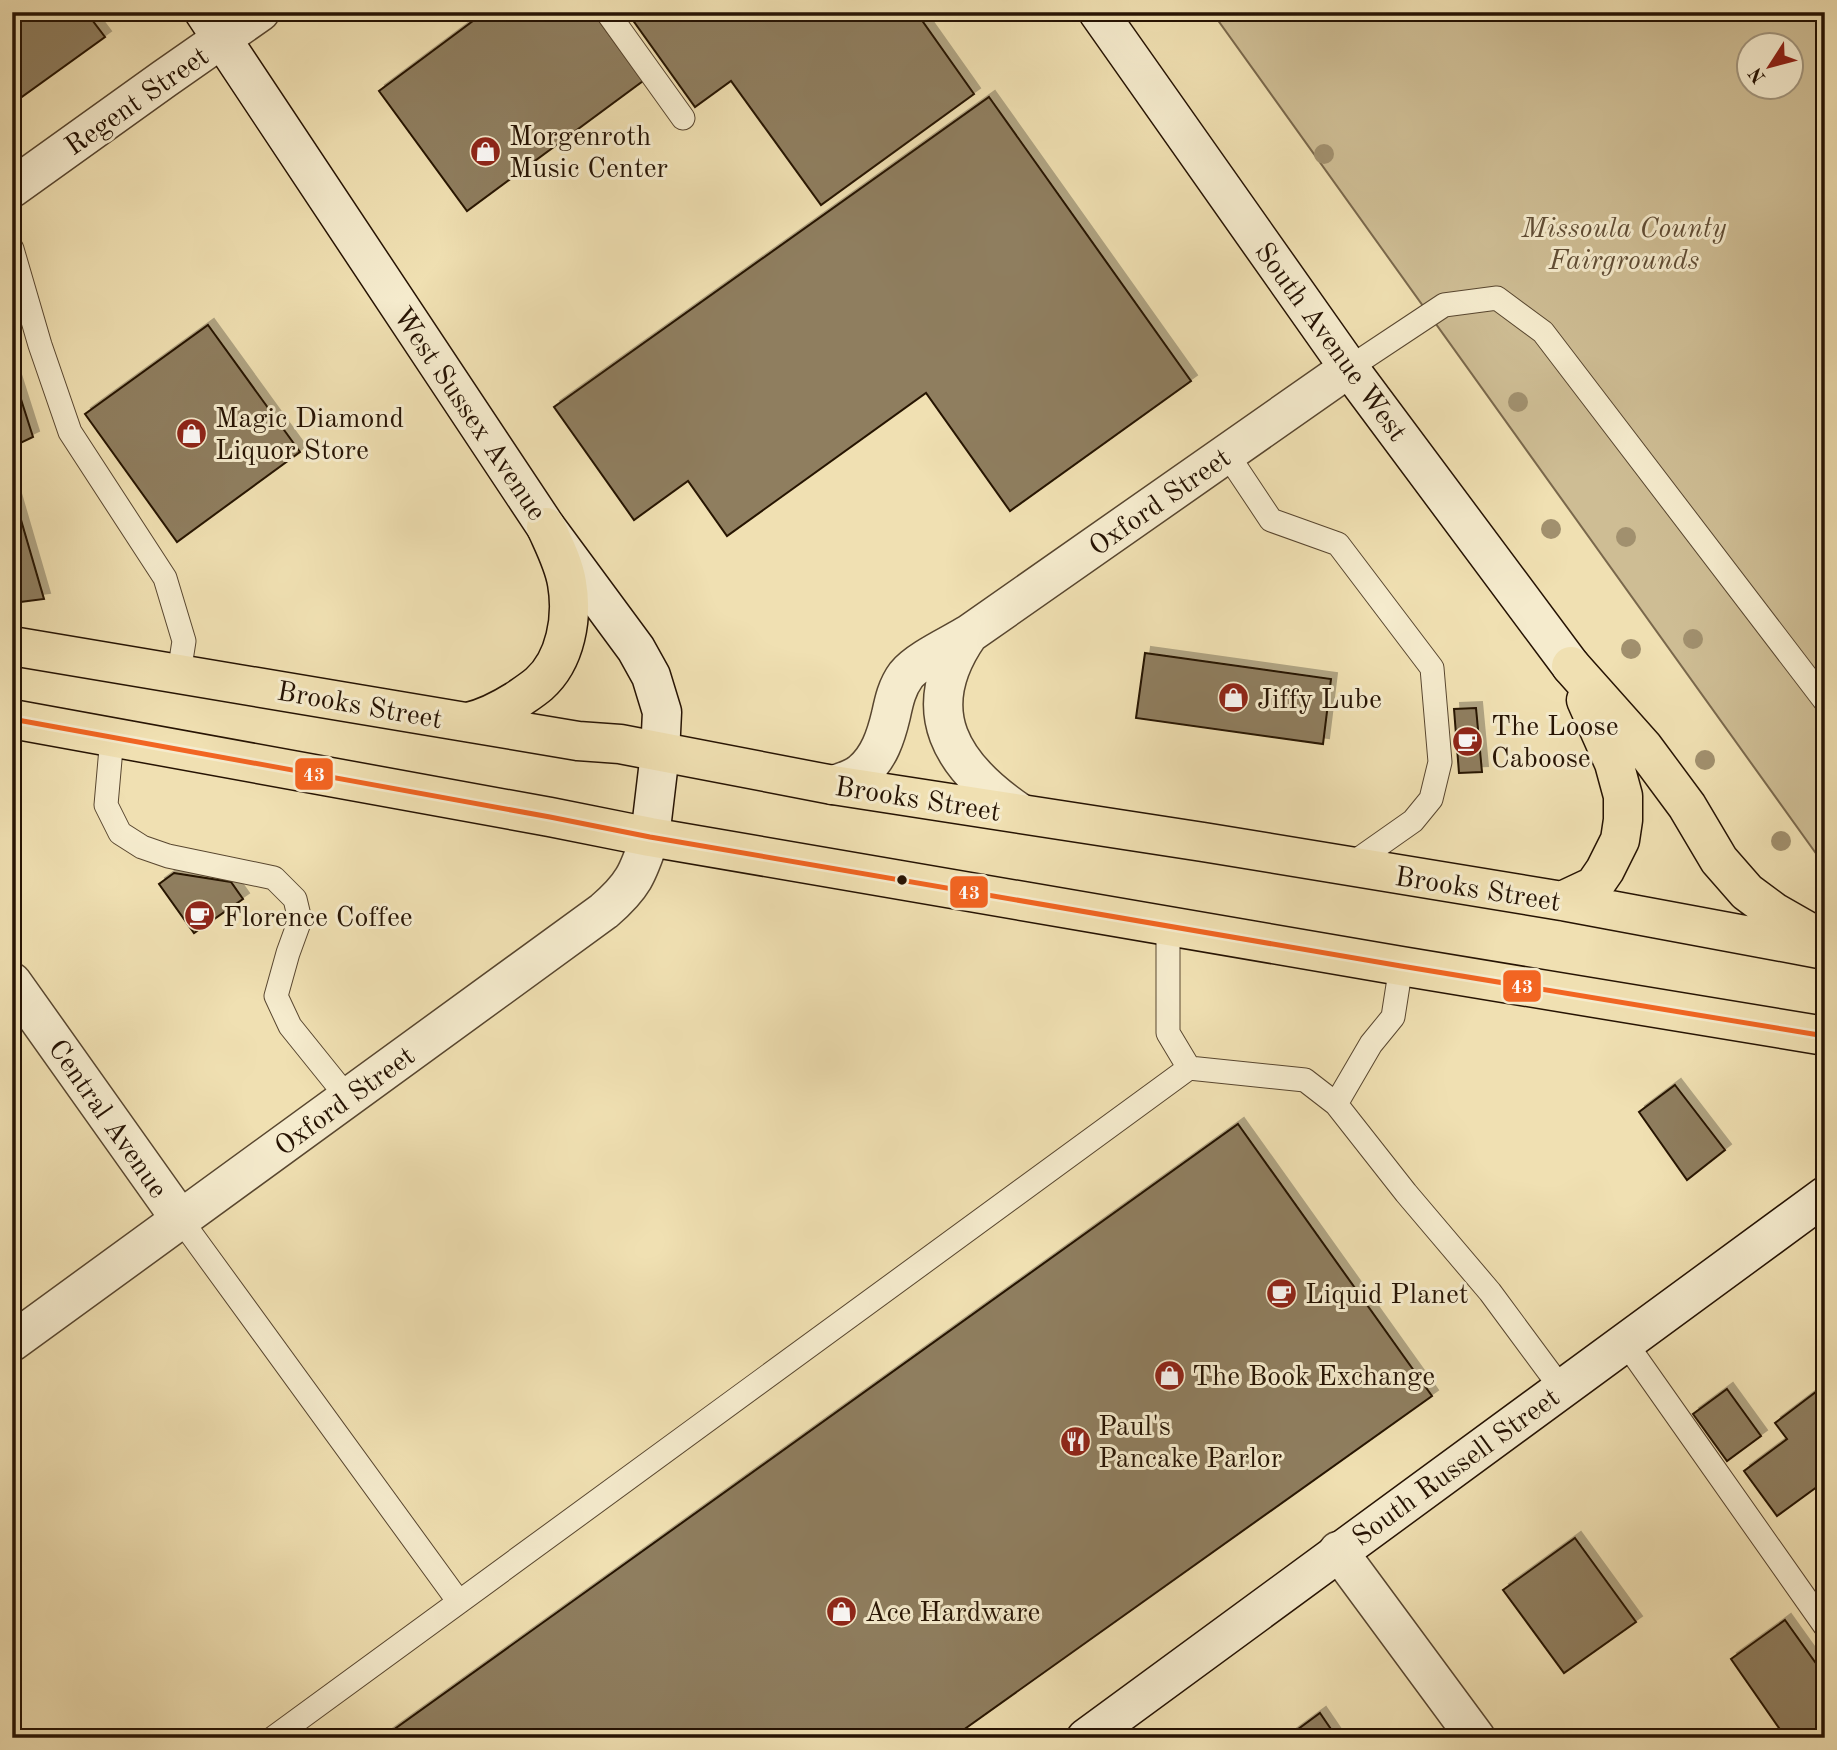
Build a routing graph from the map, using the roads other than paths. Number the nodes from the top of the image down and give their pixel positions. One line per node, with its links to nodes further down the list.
1 (260, 12): 4 (street, Regent Street)
2 (607, 12): 5 (lane)
3 (1098, 12): 8 (street, South Avenue West)
4 (213, 26): 6 (street, Regent Street); 10 (street, West Sussex Avenue)
5 (683, 118)
6 (12, 188)
7 (12, 249): 14 (lane)
8 (1349, 368): 9 (street, Oxford Street); 13 (street, South Avenue West); 15 (lane)
9 (1227, 454): 11 (street, Oxford Street); 23 (lane)
10 (546, 527): 17 (highway); 19 (street, West Sussex Avenue)
11 (969, 634): 20 (street, Oxford Street); 21 (street, Oxford Street)
12 (12, 646): 14 (highway, Brooks Street)
13 (1571, 667): 24 (highway); 26 (highway)
14 (179, 673): 17 (highway, Brooks Street)
15 (1825, 701)
16 (12, 719): 18 (highway)
17 (468, 722): 19 (highway, Brooks Street)
18 (112, 737): 22 (highway); 32 (lane)
19 (660, 753): 20 (highway, Brooks Street); 22 (street, West Sussex Avenue)
20 (833, 785): 21 (highway, Brooks Street)
21 (1020, 813): 23 (highway, Brooks Street)
22 (650, 838): 25 (highway); 32 (street, Oxford Street)
23 (1349, 866): 24 (highway, Brooks Street)
24 (1562, 901): 27 (highway, Brooks Street)
25 (1168, 926): 28 (highway); 31 (lane)
26 (1825, 941)
27 (1825, 950)
28 (1401, 966): 30 (highway); 33 (lane)
29 (12, 982): 35 (street, Central Avenue)
30 (1824, 1037)
31 (1189, 1068): 33 (lane); 40 (lane)
32 (348, 1098): 35 (street, Oxford Street)
33 (1336, 1104): 38 (lane)
34 (1825, 1196): 37 (street, South Russell Street)
35 (181, 1220): 36 (street, Oxford Street); 40 (lane)
36 (12, 1342)
37 (1625, 1342): 38 (street, South Russell Street); 41 (lane)
38 (1561, 1388): 39 (street, South Russell Street)
39 (1338, 1551): 43 (street, South Russell Street); 44 (street)
40 (459, 1602): 42 (lane)
41 (1825, 1626)
42 (273, 1738)
43 (1086, 1738)
44 (1476, 1738)

